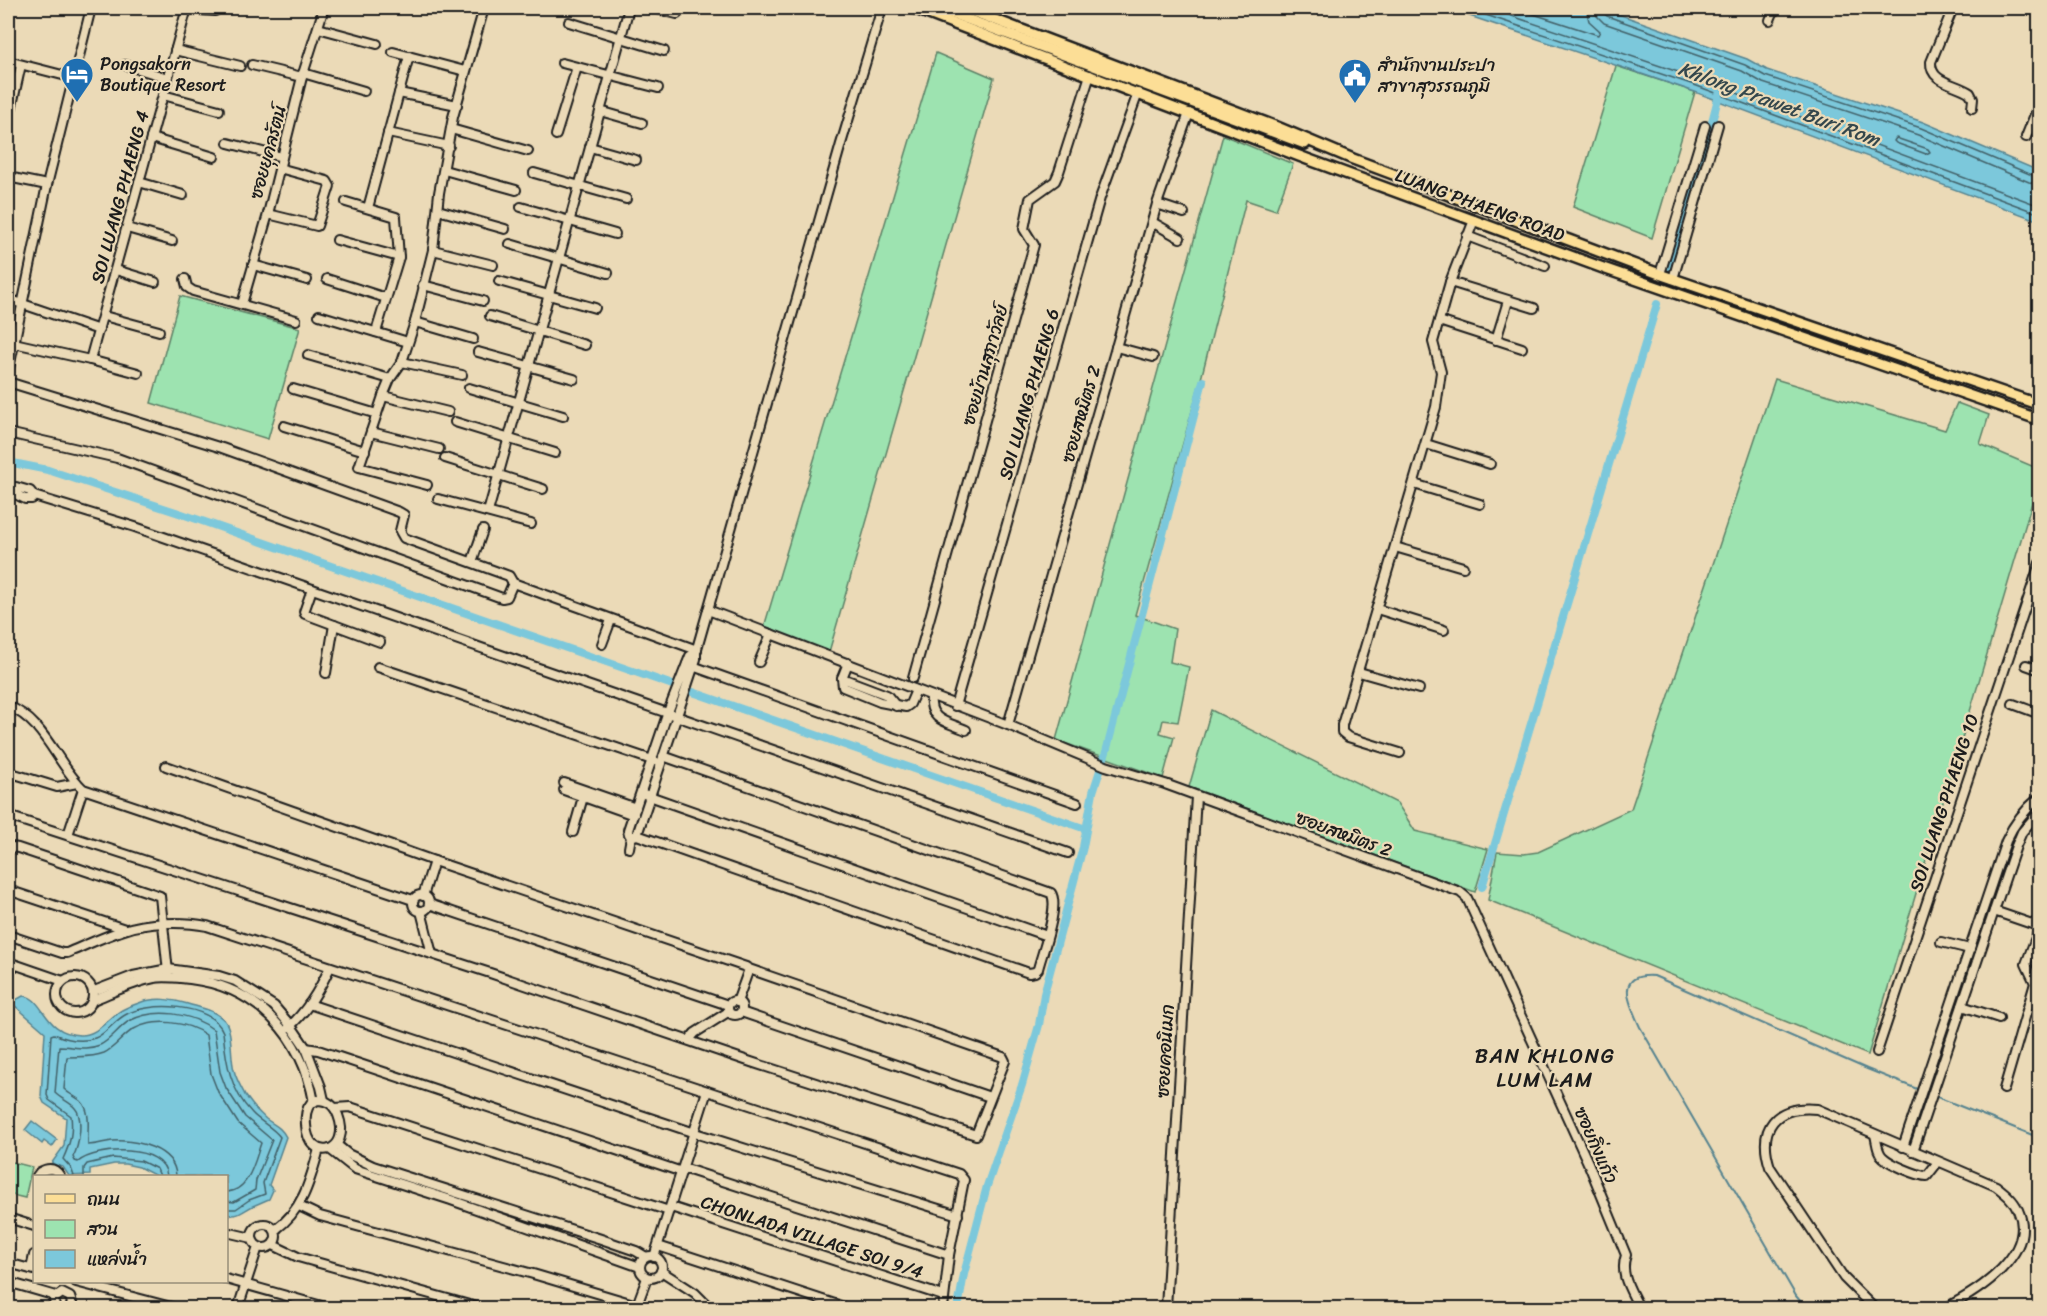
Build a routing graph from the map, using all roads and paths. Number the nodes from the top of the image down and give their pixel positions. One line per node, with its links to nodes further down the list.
1 (91, 8): 35 (street)
2 (186, 8): 13 (street); 20 (street, SOI LUANG PHAENG 4)
3 (324, 8): 17 (street, ซอยยุคลรัตน์)
4 (484, 8): 31 (street)
5 (629, 8): 18 (street)
6 (653, 8): 14 (street)
7 (882, 8): 185 (street)
8 (914, 8): 34 (main road, LUANG PHAENG ROAD)
9 (937, 8): 64 (main road)
10 (964, 8): 64 (main road, LUANG PHAENG ROAD)
11 (1775, 8): 15 (street)
12 (1953, 8): 44 (street)
13 (215, 11)
14 (677, 14)
15 (1770, 20)
16 (569, 22): 18 (street)
17 (318, 28): 19 (street); 32 (street, ซอยยุคลรัตน์)
18 (621, 37): 21 (street); 33 (street)
19 (377, 44)
20 (175, 50): 29 (street); 36 (street, SOI LUANG PHAENG 4)
21 (664, 51)
22 (393, 52): 23 (street)
23 (409, 56): 31 (street); 39 (street)
24 (8, 61): 26 (street)
25 (562, 63): 30 (street)
26 (21, 65): 35 (street); 48 (street)
27 (125, 65): 36 (street)
28 (252, 65): 32 (street)
29 (240, 66)
30 (577, 67): 33 (street); 54 (street)
31 (465, 71): 43 (street)
32 (303, 75): 38 (street); 62 (street, ซอยยุคลรัตน์)
33 (610, 75): 37 (street); 46 (street)
34 (1090, 75): 40 (main road, LUANG PHAENG ROAD); 201 (street, ซอยบ้านสุภาวัลย์)
35 (74, 78): 70 (street)
36 (168, 78): 41 (street, SOI LUANG PHAENG 4)
37 (658, 88)
38 (364, 91)
39 (399, 93): 43 (street); 53 (street)
40 (1138, 93): 47 (main road, LUANG PHAENG ROAD); 208 (street, SOI LUANG PHAENG 6)
41 (163, 94): 45 (street); 56 (street, SOI LUANG PHAENG 4)
42 (2040, 102): 55 (street)
43 (457, 105): 52 (street)
44 (1972, 108)
45 (219, 110)
46 (600, 111): 49 (street); 59 (street)
47 (1189, 113): 76 (street, ซอยสหมิตร 2); 82 (main road, LUANG PHAENG ROAD)
48 (8, 123)
49 (642, 123)
50 (1718, 125): 104 (street)
51 (1705, 126): 101 (street)
52 (452, 129): 58 (street); 60 (street)
53 (388, 133): 58 (street); 78 (street)
54 (556, 135)
55 (2026, 137)
56 (151, 138): 61 (street); 69 (street, SOI LUANG PHAENG 4)
57 (228, 143): 62 (street)
58 (449, 146): 66 (street)
59 (590, 147): 63 (street); 71 (street)
60 (528, 151)
61 (214, 157)
62 (282, 157): 65 (street, ซอยยุคลรัตน์)
63 (636, 159)
64 (1353, 159): 101 (main road, LUANG PHAENG ROAD)
65 (279, 168): 81 (street, ซอยยุคลรัตน์); 81 (street)
66 (444, 170): 72 (street); 79 (street)
67 (534, 173): 71 (street)
68 (8, 177): 70 (street)
69 (139, 182): 73 (street); 85 (street, SOI LUANG PHAENG 4)
70 (47, 185): 115 (street)
71 (579, 186): 74 (street); 83 (street)
72 (516, 190)
73 (183, 195)
74 (626, 199)
75 (346, 202): 78 (street)
76 (1157, 204): 80 (street); 84 (street, ซอยสหมิตร 2)
77 (521, 207): 83 (street)
78 (368, 208): 94 (street)
79 (438, 210): 86 (street); 93 (street)
80 (1184, 213)
81 (268, 214): 96 (street, ซอยยุคลรัตน์)
82 (1474, 220): 88 (street); 156 (main road, LUANG PHAENG ROAD)
83 (569, 221): 87 (street); 95 (street)
84 (1152, 222): 89 (street); 134 (street, ซอยสหมิตร 2)
85 (127, 228): 91 (street); 99 (street, SOI LUANG PHAENG 4)
86 (505, 229)
87 (615, 234)
88 (1467, 236): 98 (street); 108 (street)
89 (1180, 238)
90 (337, 240): 94 (street)
91 (172, 241)
92 (510, 244): 95 (street)
93 (433, 250): 97 (street); 109 (street)
94 (399, 257): 111 (street)
95 (559, 258): 100 (street); 110 (street)
96 (253, 265): 105 (street); 116 (street, ซอยยุคลรัตน์)
97 (494, 265)
98 (1545, 266)
99 (116, 270): 107 (street); 120 (street, SOI LUANG PHAENG 4)
100 (608, 273)
101 (1660, 274): 104 (main road, LUANG PHAENG ROAD)
102 (185, 279): 116 (street)
103 (327, 279): 111 (street)
104 (1673, 279): 152 (main road, LUANG PHAENG ROAD)
105 (307, 280)
106 (499, 281): 110 (street)
107 (155, 282)
108 (1450, 282): 114 (street); 123 (street)
109 (423, 285): 113 (street); 124 (street)
110 (548, 295): 117 (street); 127 (street)
111 (386, 298): 128 (street)
112 (8, 299): 115 (street)
113 (483, 301)
114 (1508, 301): 118 (street); 130 (street)
115 (22, 303): 125 (street); 132 (street)
116 (242, 304): 122 (street)
117 (595, 308)
118 (1534, 308)
119 (319, 315): 128 (street)
120 (104, 316): 125 (street, SOI LUANG PHAENG 4); 126 (street)
121 (490, 316): 127 (street)
122 (296, 320)
123 (1439, 321): 130 (street); 162 (street)
124 (415, 322): 129 (street); 131 (street)
125 (99, 330): 139 (street, SOI LUANG PHAENG 4)
126 (159, 331)
127 (538, 331): 133 (street); 141 (street)
128 (376, 332): 131 (street)
129 (473, 339)
130 (1496, 340): 135 (street)
131 (408, 342): 140 (street)
132 (14, 343): 139 (street); 142 (street)
133 (585, 345)
134 (1116, 347): 138 (street); 212 (street, ซอยสหมิตร 2)
135 (1522, 348)
136 (478, 352): 141 (street)
137 (308, 355): 145 (street)
138 (1153, 357)
139 (90, 360): 143 (street)
140 (402, 362): 144 (street); 145 (street)
141 (528, 366): 146 (street); 151 (street)
142 (8, 373)
143 (138, 374)
144 (462, 375)
145 (390, 379): 150 (street)
146 (574, 379)
147 (8, 382): 179 (street)
148 (469, 388): 151 (street)
149 (293, 389): 154 (street)
150 (383, 396): 153 (street); 154 (street)
151 (518, 403): 155 (street); 161 (street)
152 (2040, 405)
153 (448, 412)
154 (377, 414): 159 (street)
155 (563, 416)
156 (2040, 420)
157 (455, 422): 161 (street)
158 (284, 426): 164 (street)
159 (371, 432): 163 (street); 164 (street)
160 (8, 433): 182 (street)
161 (508, 439): 165 (street); 168 (street)
162 (1426, 444): 167 (street); 169 (street)
163 (439, 449)
164 (365, 451): 170 (street)
165 (555, 453)
166 (445, 458): 168 (street)
167 (1490, 464)
168 (498, 475): 171 (street); 175 (street)
169 (1414, 484): 174 (street); 178 (street)
170 (427, 485)
171 (543, 489)
172 (34, 496): 183 (street)
173 (438, 499): 175 (street)
174 (1480, 504)
175 (488, 512): 176 (street)
176 (531, 524)
177 (483, 530): 179 (street)
178 (1395, 547): 181 (street); 184 (street)
179 (472, 562): 182 (street)
180 (2040, 563): 267 (street, SOI LUANG PHAENG 10)
181 (1463, 567)
182 (513, 583): 186 (street)
183 (312, 589): 187 (street); 209 (street)
184 (1377, 609): 188 (street); 199 (street)
185 (708, 610): 189 (street, ซอยสหมิตร 2); 192 (street)
186 (611, 620): 191 (street); 192 (street)
187 (334, 625): 190 (street); 200 (street)
188 (1444, 630)
189 (771, 634): 193 (street); 194 (street, ซอยสหมิตร 2)
190 (380, 642)
191 (602, 644)
192 (696, 651): 195 (street)
193 (759, 662)
194 (848, 663): 203 (street, ซอยสหมิตร 2); 203 (street)
195 (690, 665): 205 (street); 225 (street)
196 (2026, 665): 198 (street)
197 (378, 667): 215 (street)
198 (2040, 670)
199 (1359, 672): 202 (street); 214 (street)
200 (326, 673)
201 (913, 678)
202 (1419, 689)
203 (916, 690): 204 (street, ซอยสหมิตร 2)
204 (931, 696): 208 (street, ซอยสหมิตร 2); 213 (street)
205 (676, 702): 209 (street); 211 (street)
206 (2013, 704): 210 (street)
207 (8, 706): 219 (street)
208 (955, 706): 212 (street, ซอยสหมิตร 2)
209 (668, 712): 211 (street); 215 (street)
210 (2040, 714)
211 (676, 716): 216 (street); 234 (street)
212 (1008, 725): 221 (street, ซอยสหมิตร 2)
213 (966, 730)
214 (1400, 753)
215 (652, 760): 216 (street); 220 (street)
216 (662, 760): 222 (street); 247 (street)
217 (166, 766): 235 (street)
218 (8, 772): 219 (street)
219 (80, 786): 230 (street); 239 (street)
220 (641, 793): 222 (street); 226 (street)
221 (1196, 795): 238 (street, ซอยสหมิตร 2); 322 (street, ซอยคอนิเมก)
222 (650, 796): 231 (street); 247 (street)
223 (583, 797): 226 (street); 226 (street); 229 (street)
224 (2040, 797): 249 (street)
225 (1077, 803)
226 (635, 811): 231 (street)
227 (2040, 811): 242 (street)
228 (8, 816): 230 (street)
229 (573, 832)
230 (68, 835): 250 (street)
231 (634, 836): 232 (street); 247 (street)
232 (629, 848)
233 (8, 851): 243 (street)
234 (1068, 853)
235 (434, 861): 237 (street); 253 (street)
236 (8, 890): 244 (street)
237 (423, 896): 239 (street); 240 (street)
238 (1467, 897): 323 (street, ซอยกิ่งแก้ว)
239 (413, 900): 241 (street)
240 (429, 904): 241 (street); 260 (street)
241 (421, 911): 250 (street)
242 (1994, 911): 245 (street); 259 (street)
243 (164, 924): 244 (street); 252 (street); 254 (street)
244 (125, 929): 246 (street)
245 (2037, 930): 268 (street)
246 (8, 935)
247 (1047, 936)
248 (1941, 942): 249 (street)
249 (1970, 949): 277 (street)
250 (432, 954): 265 (street)
251 (8, 962): 255 (street)
252 (330, 967): 258 (street); 269 (street)
253 (749, 969): 257 (street); 270 (street)
254 (168, 973): 256 (street); 263 (street); 264 (street)
255 (63, 981): 256 (street); 256 (street)
256 (94, 995)
257 (737, 1002): 260 (street); 261 (street)
258 (309, 1004): 263 (street); 274 (street)
259 (1962, 1006): 262 (street); 279 (street)
260 (728, 1009): 261 (street); 265 (street)
261 (741, 1012): 270 (street)
262 (1999, 1018)
263 (291, 1026): 264 (street); 266 (street)
264 (284, 1031): 272 (street)
265 (689, 1040): 270 (street)
266 (306, 1048): 271 (street); 281 (street)
267 (1877, 1052)
268 (2004, 1089)
269 (707, 1091): 274 (street); 288 (street)
270 (990, 1097)
271 (324, 1100): 272 (street); 273 (street)
272 (314, 1102): 278 (street)
273 (335, 1108): 276 (street); 287 (street, CHONLADA VILLAGE SOI 9/4)
274 (695, 1132): 281 (street); 288 (street)
275 (1875, 1134): 277 (street); 280 (street); 310 (street)
276 (334, 1147): 278 (street); 284 (street); 286 (street)
277 (1903, 1147): 279 (street)
278 (319, 1149): 285 (street)
279 (1913, 1151): 280 (street)
280 (1938, 1162): 326 (street)
281 (683, 1170): 287 (street); 297 (street)
282 (38, 1175): 283 (street)
283 (59, 1175)
284 (480, 1199): 286 (street); 298 (street)
285 (299, 1206): 291 (street); 311 (street)
286 (477, 1209): 300 (street)
287 (670, 1209): 295 (street); 309 (street, CHONLADA VILLAGE SOI 9/4)
288 (958, 1215): 297 (street)
289 (8, 1218): 290 (street)
290 (33, 1226)
291 (275, 1230): 293 (street); 294 (street)
292 (228, 1232): 293 (street)
293 (252, 1238): 296 (street)
294 (273, 1245): 296 (street); 317 (street)
295 (658, 1246): 298 (street); 320 (street)
296 (258, 1247): 307 (street)
297 (950, 1255): 309 (street)
298 (650, 1257): 300 (street); 302 (street)
299 (8, 1263): 301 (street)
300 (639, 1266): 303 (street)
301 (32, 1270)
302 (661, 1271): 303 (street); 319 (street)
303 (647, 1278): 311 (street)
304 (228, 1280): 307 (street)
305 (8, 1282): 308 (street)
306 (83, 1283): 314 (street)
307 (245, 1284): 315 (street); 316 (street)
308 (56, 1296): 312 (street); 313 (street)
309 (943, 1296): 321 (street)
310 (1865, 1298): 324 (street); 325 (street)
311 (636, 1307): 318 (street)
312 (55, 1308)
313 (70, 1308)
314 (175, 1308)
315 (238, 1308)
316 (329, 1308)
317 (480, 1308)
318 (647, 1308)
319 (710, 1308)
320 (847, 1308)
321 (943, 1308)
322 (1166, 1308)
323 (1639, 1308)
324 (1874, 1308)
325 (1882, 1308)
326 (1945, 1308)

